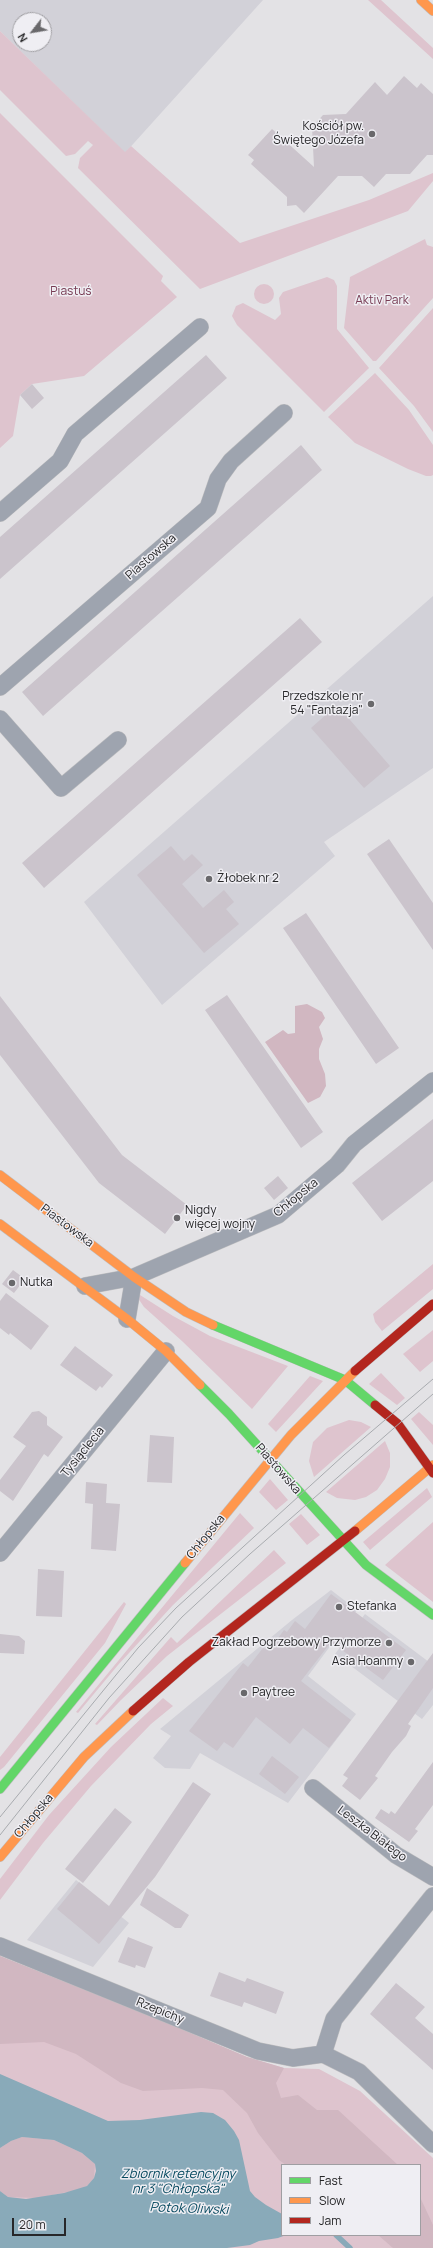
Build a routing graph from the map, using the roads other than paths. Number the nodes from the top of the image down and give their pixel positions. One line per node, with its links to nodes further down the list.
1 (421, 0): 2 (main road)
2 (433, 11)
3 (200, 327): 5 (street)
4 (284, 413): 6 (street, Piastowska)
5 (0, 513)
6 (0, 687)
7 (0, 719): 8 (street)
8 (118, 740)
9 (433, 1081): 12 (street, Chłopska)
10 (0, 1175): 12 (main road, Piastowska)
11 (0, 1224): 13 (main road, Piastowska)
12 (134, 1277): 13 (street); 15 (street); 17 (main road, Piastowska)
13 (85, 1286): 15 (main road, Piastowska)
14 (433, 1304): 17 (main road, Chłopska)
15 (127, 1319): 16 (main road, Piastowska)
16 (166, 1351): 18 (main road, Piastowska); 21 (street, Tysiąclecia)
17 (345, 1380): 18 (main road, Chłopska); 19 (main road, Piastowska)
18 (270, 1459): 20 (main road, Piastowska); 24 (main road, Chłopska)
19 (432, 1469): 20 (main road, Chłopska)
20 (343, 1541): 22 (main road, Piastowska); 25 (main road, Chłopska)
21 (0, 1553)
22 (433, 1615)
23 (313, 1788): 26 (street, Leszka Białego)
24 (0, 1789)
25 (0, 1857)
26 (433, 1877)
27 (433, 1896): 29 (street)
28 (0, 1946): 29 (street, Rzepichy)
29 (323, 2054): 30 (street)
30 (433, 2144)

